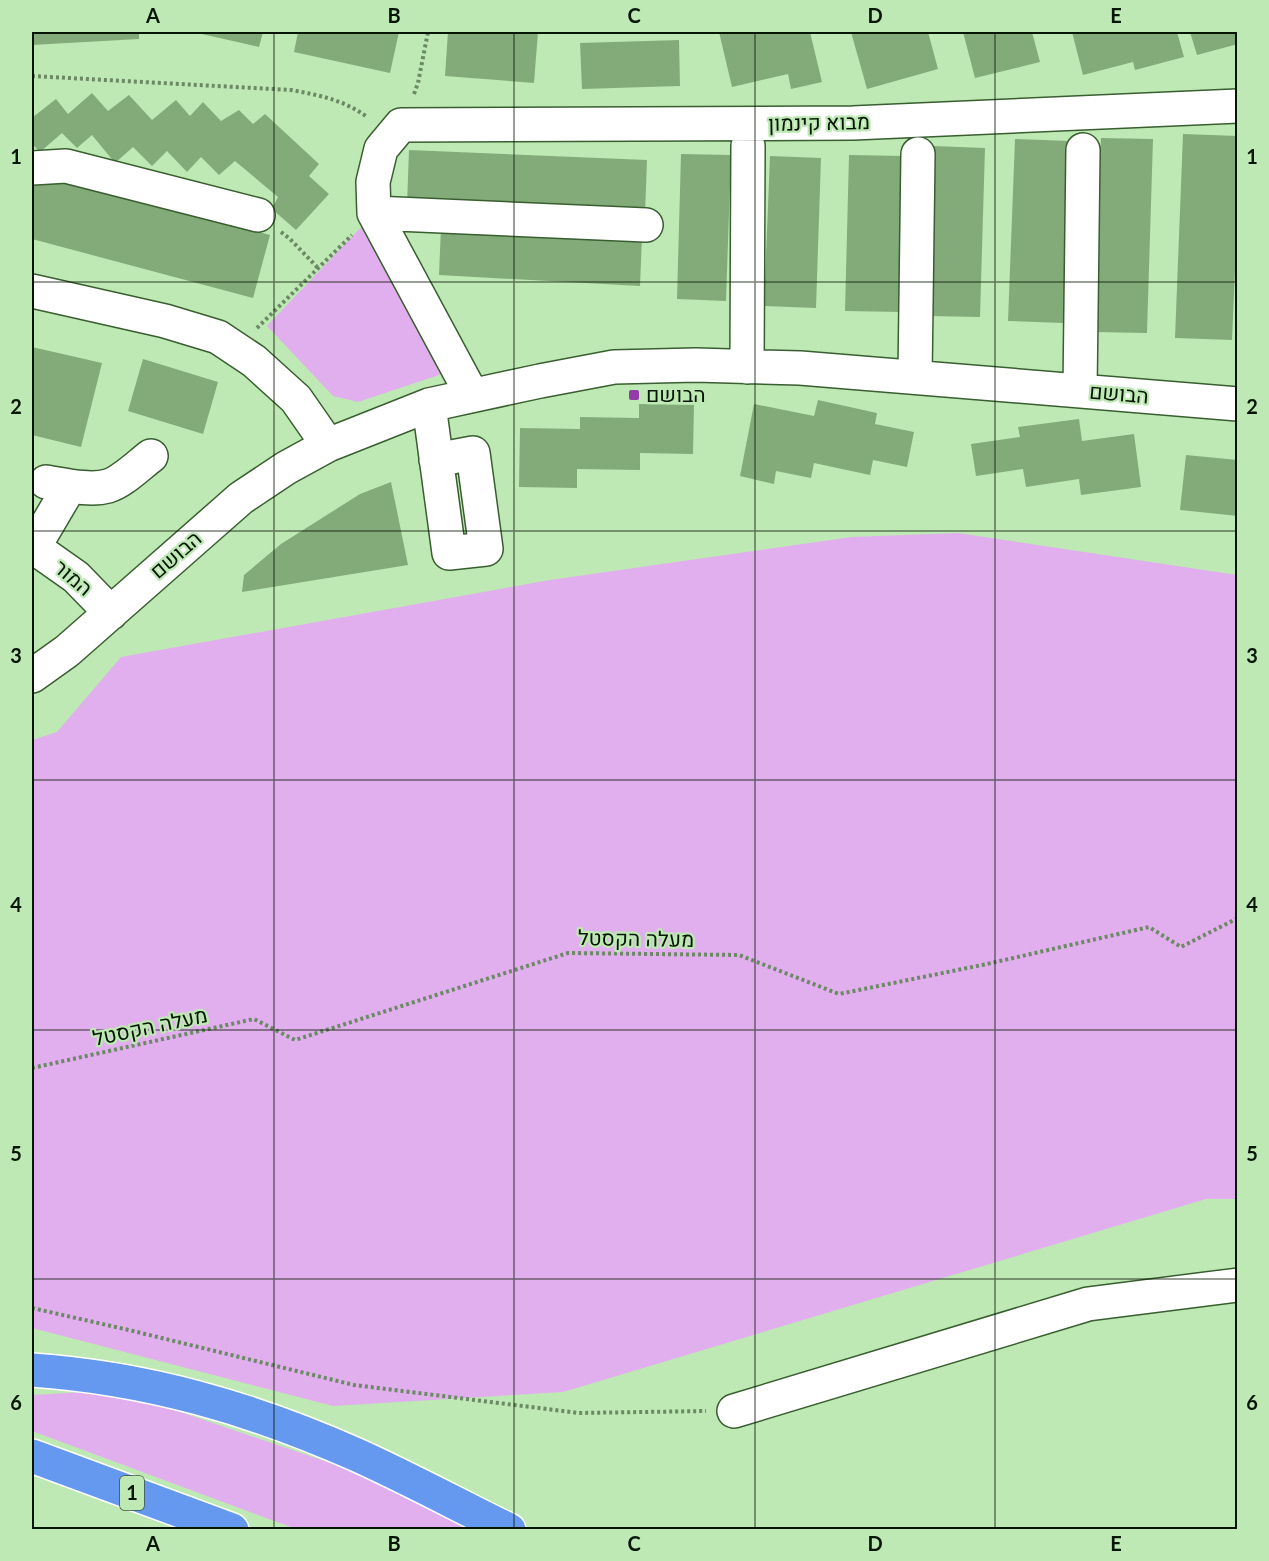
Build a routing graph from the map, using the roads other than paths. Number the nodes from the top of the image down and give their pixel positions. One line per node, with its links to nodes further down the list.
1 (1238, 106): 6 (street, מבוא קינמון)
2 (748, 147): 10 (street)
3 (1083, 150): 12 (street)
4 (918, 154): 11 (street)
5 (32, 168): 7 (street)
6 (374, 213): 8 (street); 13 (street)
7 (258, 215)
8 (646, 225)
9 (32, 291): 16 (street)
10 (747, 367): 11 (street, הבושם); 13 (street, הבושם)
11 (915, 377): 12 (street, הבושם)
12 (1080, 391): 14 (street, הבושם)
13 (472, 395): 15 (street, הבושם)
14 (1238, 404)
15 (429, 405): 16 (street, הבושם); 18 (street)
16 (328, 445): 20 (street, הבושם)
17 (151, 456): 19 (street)
18 (436, 460)
19 (33, 547): 20 (street, המור)
20 (111, 613): 21 (street, הבושם)
21 (32, 676)
22 (1238, 1285): 24 (street)
23 (32, 1370): 27 (highway)
24 (734, 1411)
25 (32, 1456): 26 (highway, 1)
26 (232, 1530)
27 (508, 1530)

